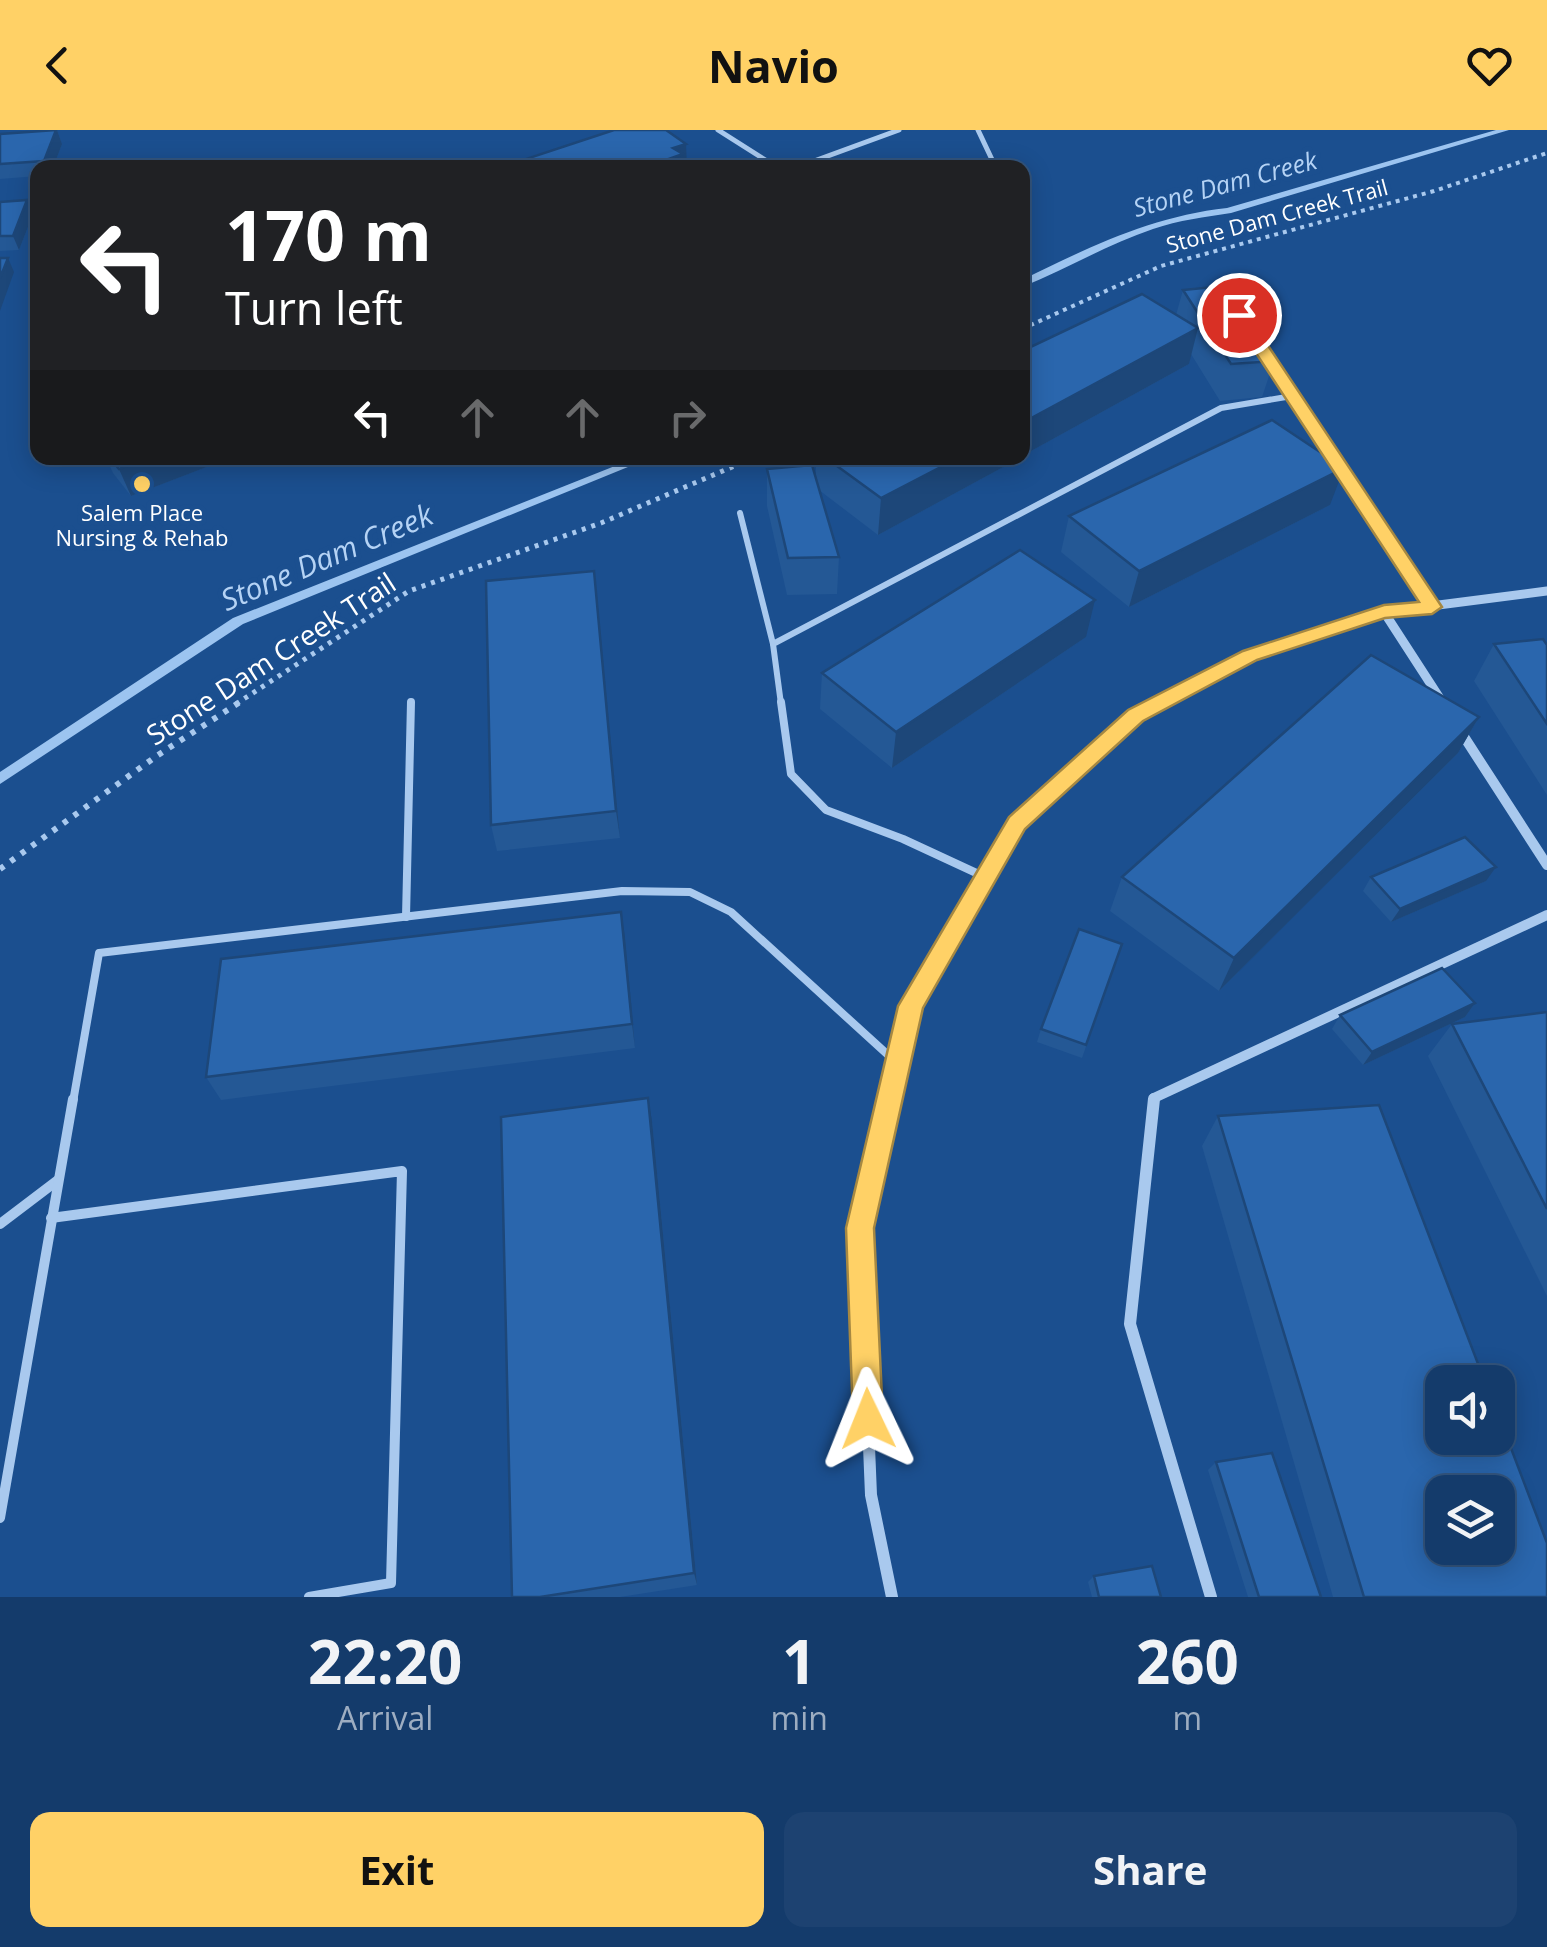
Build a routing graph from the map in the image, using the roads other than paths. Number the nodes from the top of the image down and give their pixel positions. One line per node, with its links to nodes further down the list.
1 (718, 130): 4 (lane)
2 (899, 130): 5 (lane)
3 (978, 130): 6 (lane)
4 (765, 160)
5 (818, 160)
6 (992, 160)
7 (1262, 350): 8 (lane)
8 (1292, 396): 11 (lane); 13 (lane)
9 (740, 513): 13 (lane)
10 (1547, 591): 11 (street)
11 (1432, 607): 12 (street)
12 (1384, 612): 15 (street); 18 (street)
13 (773, 644): 18 (lane)
14 (412, 701): 20 (lane)
15 (1445, 707)
16 (1455, 723): 17 (street)
17 (1547, 865)
18 (986, 877): 21 (street)
19 (1547, 915): 28 (street)
20 (406, 917): 21 (lane); 22 (lane)
21 (898, 1064): 27 (street)
22 (58, 1180): 23 (lane); 24 (lane)
23 (51, 1218): 25 (lane); 26 (lane)
24 (0, 1224)
25 (0, 1518)
26 (308, 1597)
27 (892, 1597)
28 (1211, 1597)

